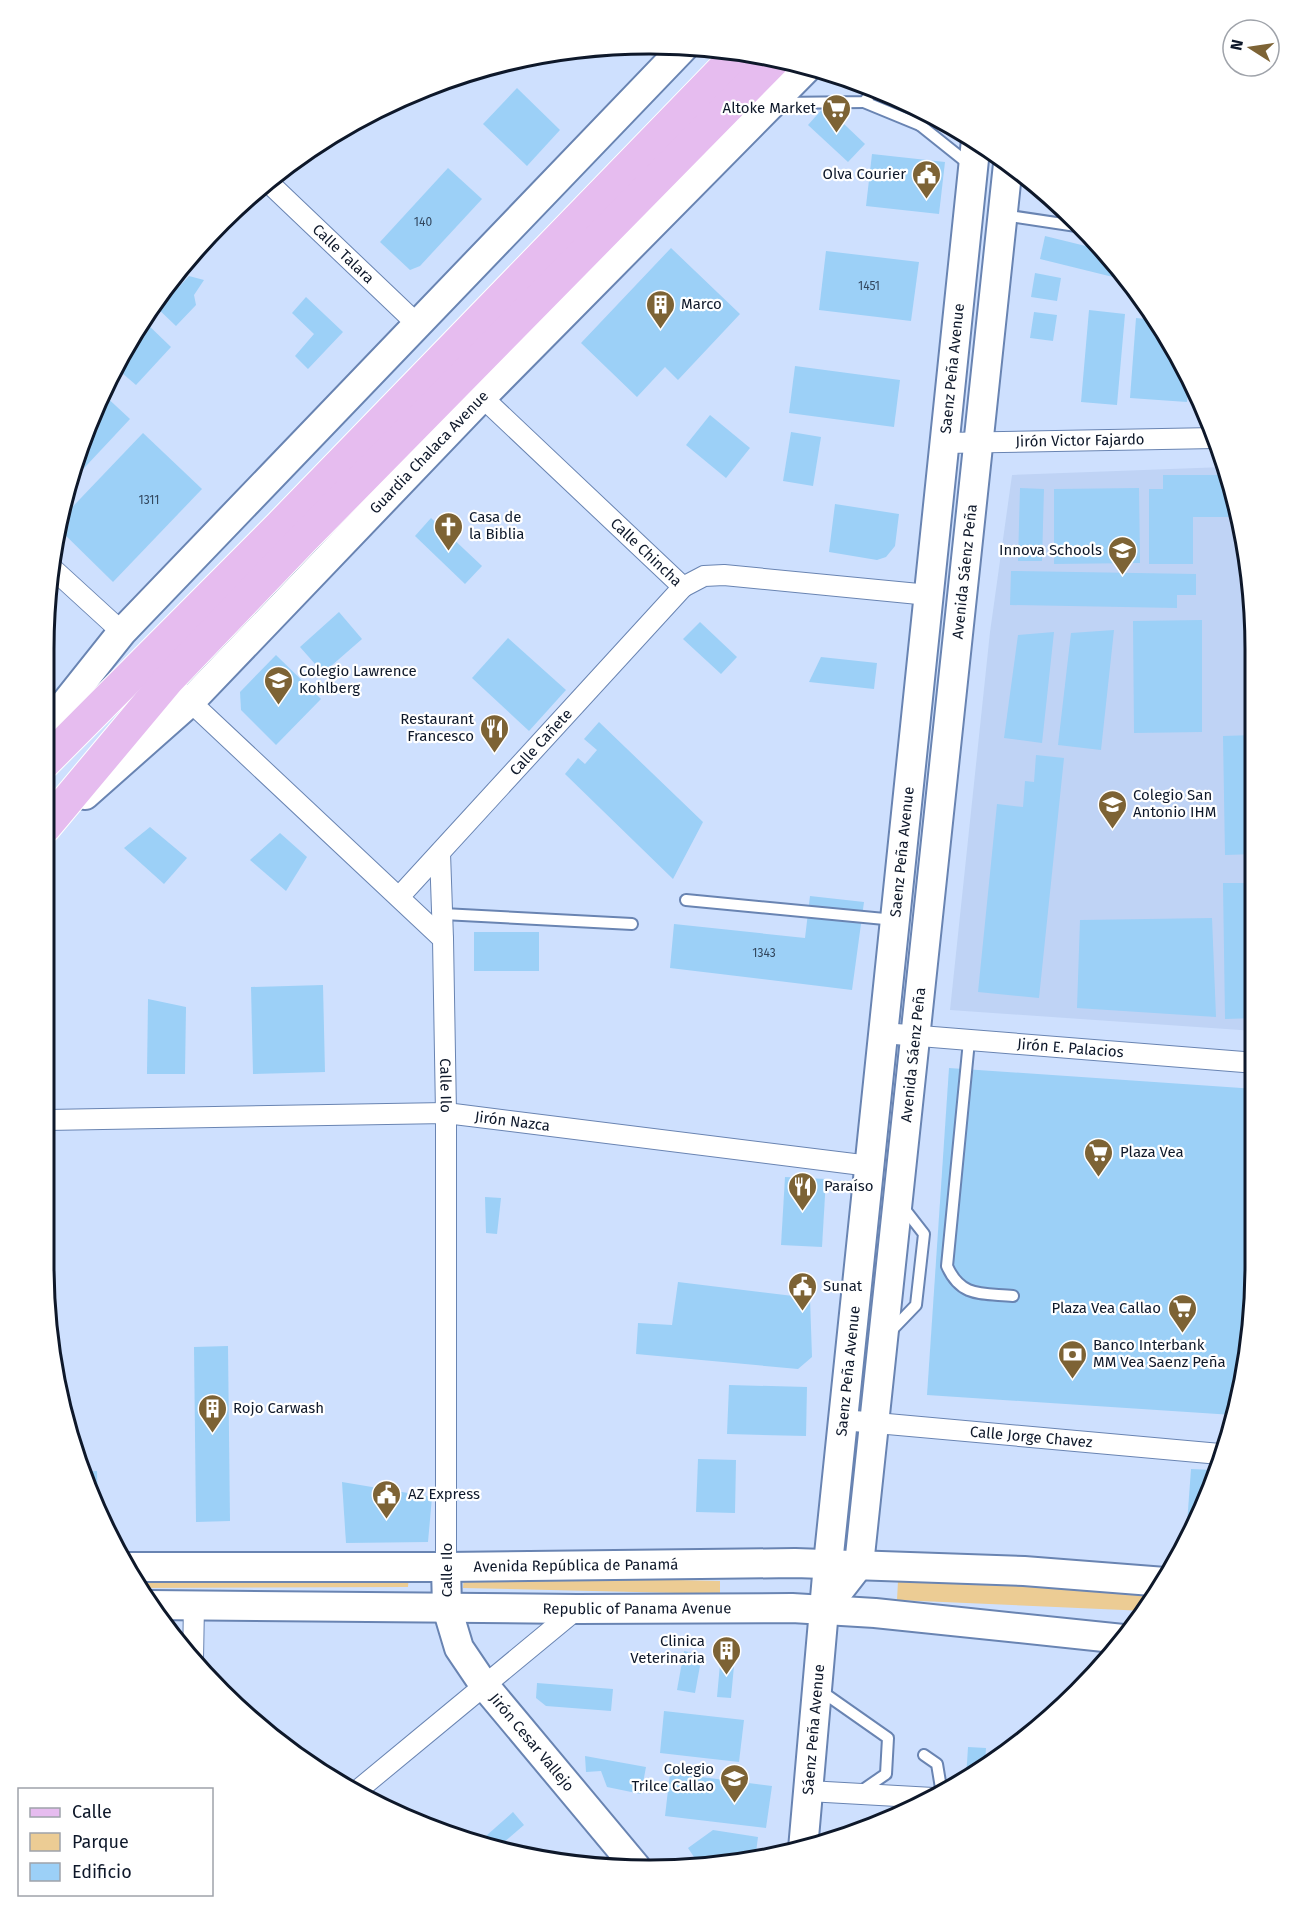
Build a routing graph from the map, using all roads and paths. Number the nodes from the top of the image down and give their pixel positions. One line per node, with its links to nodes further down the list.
1 (677, 55): 13 (main road)
2 (733, 60): 18 (main road, Guardia Chalaca Avenue)
3 (768, 66): 18 (main road, Guardia Chalaca Avenue)
4 (802, 73): 7 (main road, Guardia Chalaca Avenue)
5 (869, 96): 6 (lane)
6 (864, 102): 7 (lane); 8 (lane)
7 (773, 103): 14 (main road, Guardia Chalaca Avenue)
8 (974, 154): 17 (main road, Saenz Peña Avenue)
9 (1007, 173): 11 (main road)
10 (274, 188): 13 (street, Calle Talara)
11 (1002, 215): 12 (lane); 16 (main road)
12 (1067, 225)
13 (417, 324): 22 (main road)
14 (482, 397): 20 (street, Calle Chincha); 24 (main road, Guardia Chalaca Avenue)
15 (1206, 438): 16 (street, Jirón Victor Fajardo)
16 (978, 442): 17 (street, Jirón Victor Fajardo); 37 (main road, Avenida Sáenz Peña)
17 (944, 443): 21 (main road, Saenz Peña Avenue)
18 (291, 533): 23 (main road, Guardia Chalaca Avenue); 26 (main road, Guardia Chalaca Avenue)
19 (59, 575): 22 (street)
20 (682, 588): 21 (street, Calle Chincha); 29 (street, Calle Cañete)
21 (928, 595): 33 (main road, Saenz Peña Avenue)
22 (122, 632): 25 (main road)
23 (168, 680): 24 (street); 27 (main road, Guardia Chalaca Avenue)
24 (190, 702): 28 (main road, Guardia Chalaca Avenue); 30 (street)
25 (54, 717)
26 (54, 754)
27 (54, 818)
28 (54, 821)
29 (440, 853): 30 (street, Calle Cañete); 32 (street, Calle Ilo)
30 (399, 897): 35 (street)
31 (686, 900): 33 (lane)
32 (443, 914): 34 (lane); 35 (street, Calle Ilo)
33 (895, 920): 36 (main road, Saenz Peña Avenue)
34 (632, 924)
35 (443, 939): 40 (street, Calle Ilo)
36 (883, 1033): 37 (street, Jirón E. Palacios); 42 (main road, Saenz Peña Avenue)
37 (915, 1037): 38 (street, Jirón E. Palacios); 45 (main road, Avenida Sáenz Peña)
38 (969, 1041): 39 (street, Jirón E. Palacios); 43 (lane)
39 (1245, 1062)
40 (446, 1113): 41 (street, Jirón Nazca); 42 (street, Jirón Nazca); 50 (street, Calle Ilo)
41 (54, 1120)
42 (870, 1166): 44 (main road, Saenz Peña Avenue)
43 (1013, 1296)
44 (843, 1420): 45 (street, Calle Jorge Chavez); 47 (main road, Saenz Peña Avenue)
45 (874, 1423): 46 (street, Calle Jorge Chavez); 48 (main road, Avenida Sáenz Peña)
46 (1214, 1453)
47 (828, 1564): 48 (main road, Avenida República de Panamá); 50 (main road, Avenida República de Panamá); 56 (main road)
48 (859, 1565): 51 (main road, Avenida República de Panamá); 56 (main road)
49 (137, 1567): 50 (main road, Avenida República de Panamá)
50 (447, 1567): 54 (main road, Calle Ilo)
51 (1153, 1581)
52 (161, 1605): 53 (main road, Republic of Panama Avenue)
53 (194, 1605): 54 (main road, Republic of Panama Avenue); 58 (street)
54 (447, 1608): 55 (main road, Republic of Panama Avenue); 59 (main road, Jirón Cesar Vallejo)
55 (577, 1609): 56 (main road, Republic of Panama Avenue); 59 (street)
56 (824, 1610): 57 (main road, Republic of Panama Avenue); 60 (main road, Sáenz Peña Avenue)
57 (1113, 1638)
58 (193, 1646)
59 (484, 1685): 63 (street); 68 (main road, Jirón Cesar Vallejo)
60 (818, 1689): 64 (main road, Sáenz Peña Avenue); 65 (lane)
61 (924, 1755): 62 (lane)
62 (940, 1784)
63 (363, 1786)
64 (808, 1791): 65 (street); 67 (main road, Sáenz Peña Avenue)
65 (857, 1794): 66 (street)
66 (916, 1797)
67 (804, 1840)
68 (630, 1859)

